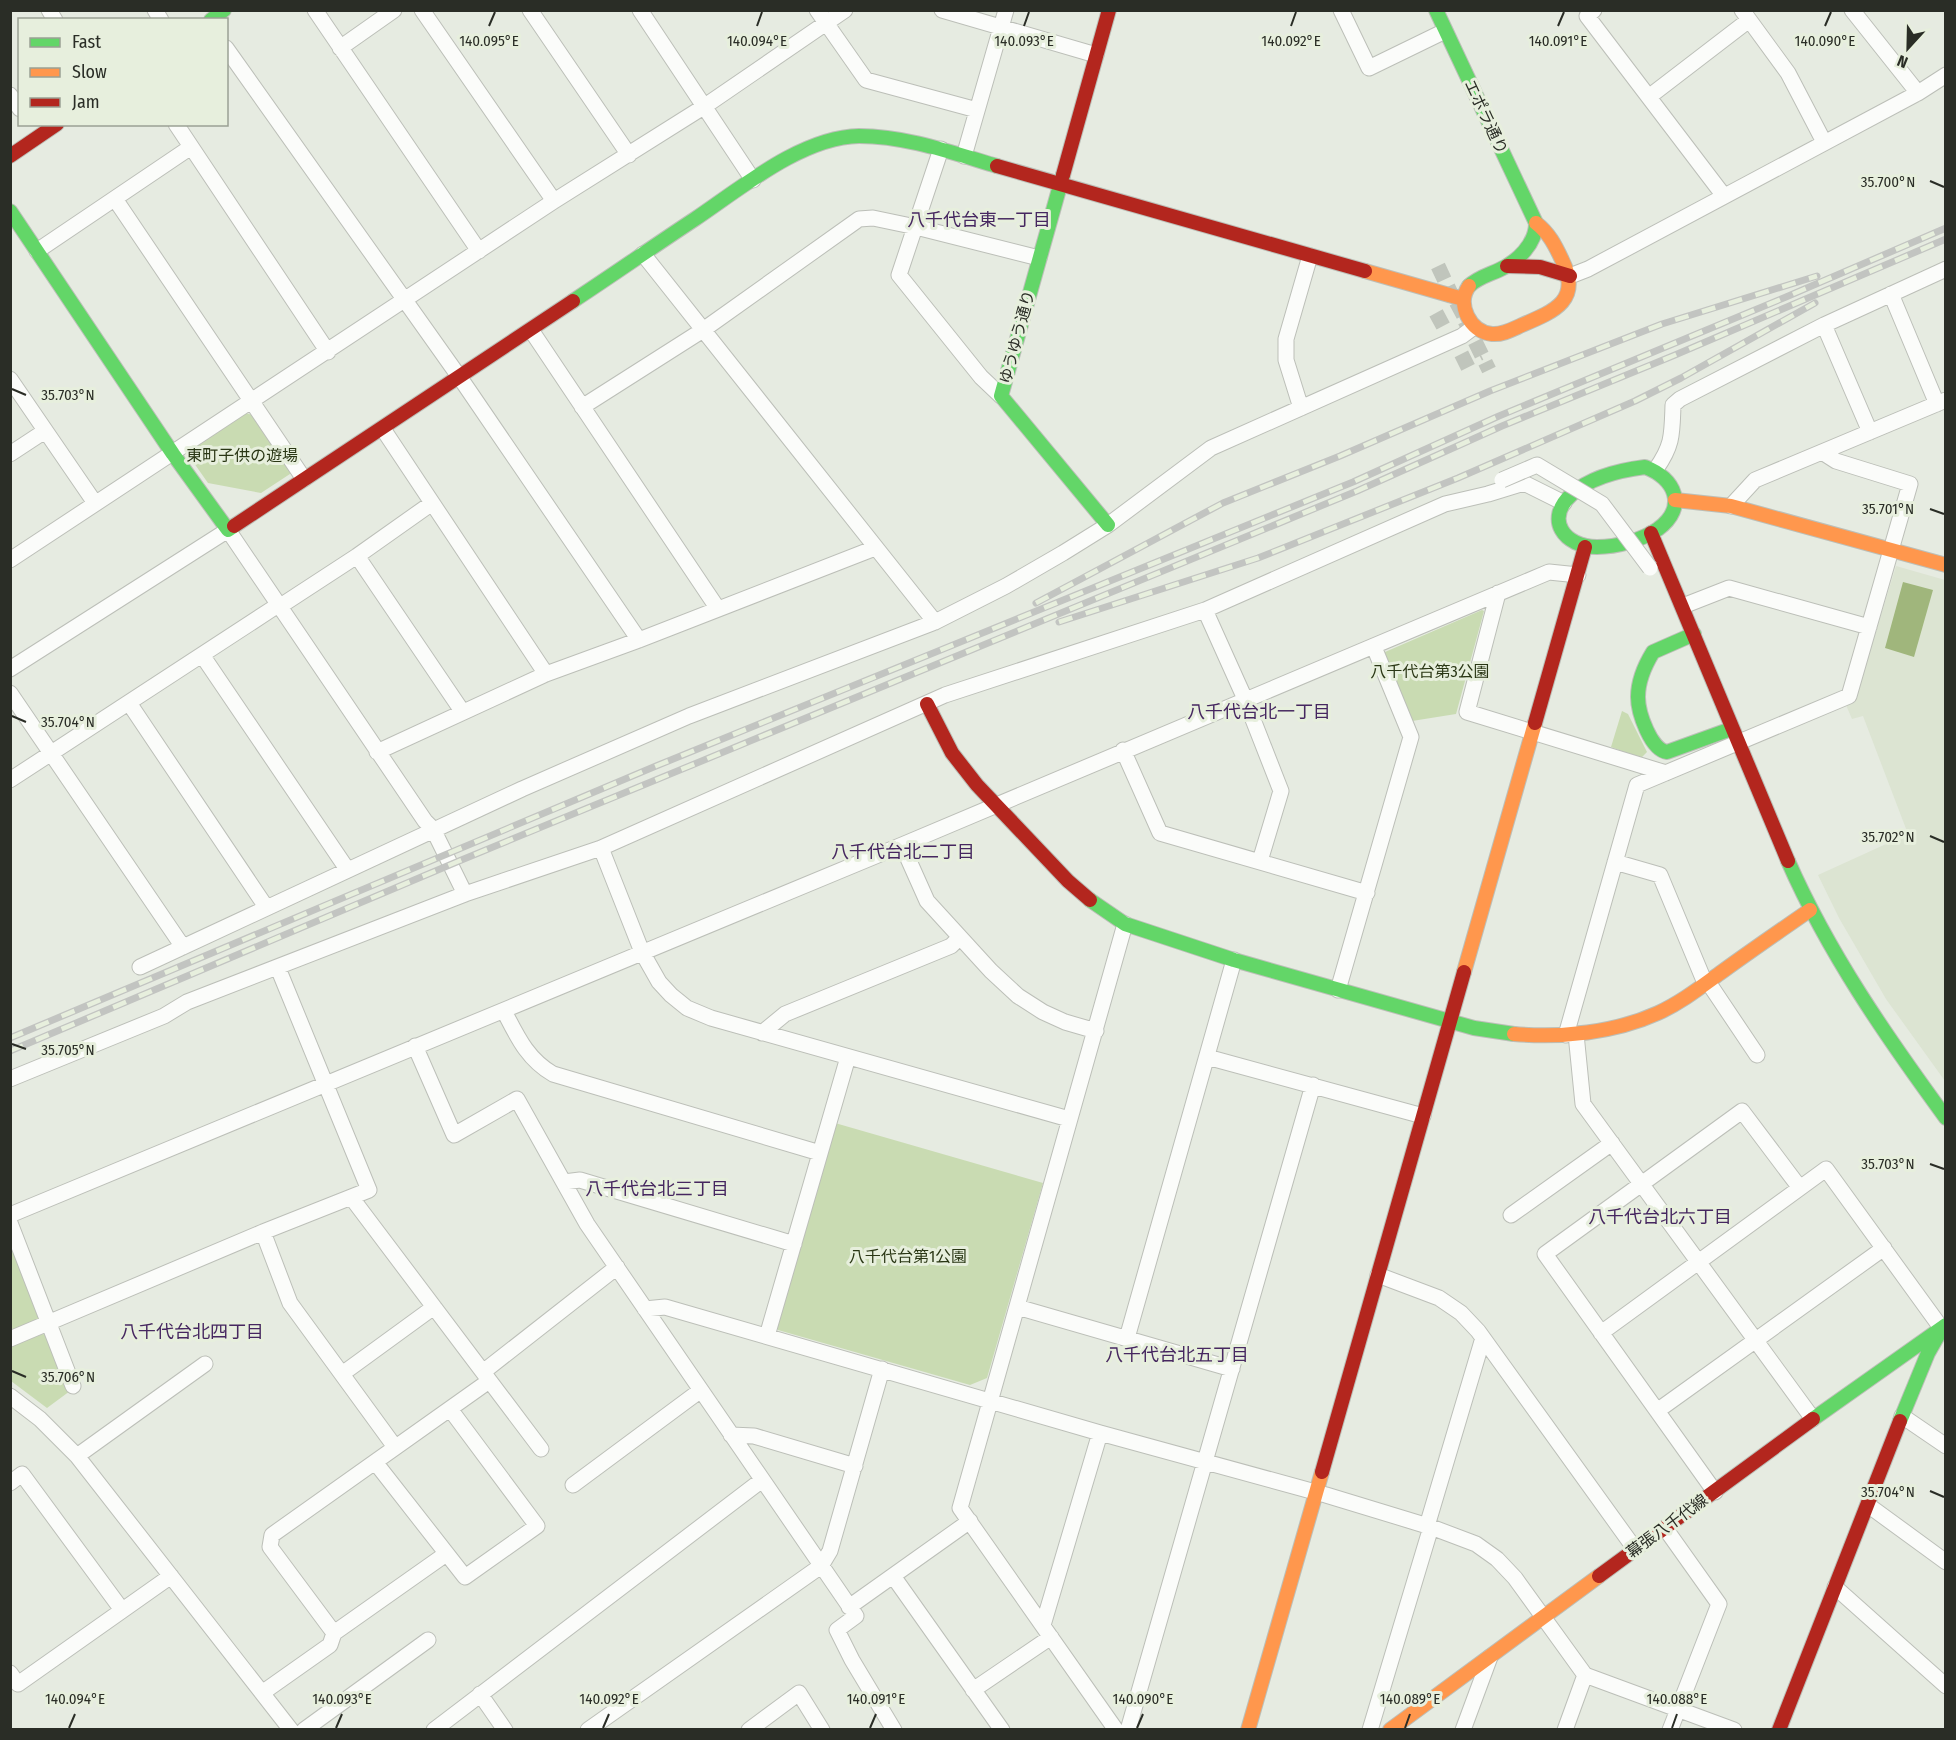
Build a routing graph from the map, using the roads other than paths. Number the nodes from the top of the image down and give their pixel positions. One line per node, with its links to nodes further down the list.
1 (315, 10): 19 (street)
2 (394, 10): 19 (street)
3 (422, 10): 40 (street)
4 (530, 10): 33 (street)
5 (640, 10): 25 (street)
6 (817, 10): 16 (street)
7 (845, 10): 16 (street)
8 (942, 10): 17 (street)
9 (1006, 10): 17 (street)
10 (1109, 10): 21 (street, ゆうゆう通り)
11 (1341, 10): 18 (street)
12 (1436, 10): 18 (street, エポラ通り)
13 (1852, 10): 23 (street)
14 (1589, 12): 24 (street)
15 (1745, 15): 24 (street); 30 (street)
16 (826, 23): 25 (street); 26 (street)
17 (1001, 29): 21 (street); 26 (street)
18 (1445, 31): 42 (street, エポラ通り)
19 (340, 48): 44 (street)
20 (228, 51): 54 (street)
21 (1096, 55): 37 (street, ゆうゆう通り)
22 (1946, 75): 23 (street)
23 (1918, 93): 30 (street)
24 (1650, 96): 38 (street)
25 (705, 106): 33 (street); 36 (street)
26 (977, 110): 35 (street)
27 (50, 126): 29 (street)
28 (177, 126): 31 (street)
29 (34, 131): 34 (street)
30 (1824, 142): 38 (street)
31 (191, 147): 39 (street); 59 (street)
32 (941, 149): 35 (street); 36 (street); 43 (street)
33 (629, 155): 40 (street)
34 (10, 156)
35 (964, 156): 37 (street)
36 (753, 180): 46 (street)
37 (1060, 185): 47 (street); 48 (street, ゆうゆう通り)
38 (1724, 196): 51 (street)
39 (115, 199): 45 (street); 63 (street)
40 (554, 201): 44 (street)
41 (10, 211): 45 (street)
42 (1536, 223): 49 (street); 51 (street, エポラ通り)
43 (916, 226): 48 (street); 58 (street); 62 (street)
44 (479, 250): 54 (street)
45 (37, 251): 72 (street)
46 (644, 254): 57 (street); 58 (street)
47 (1310, 256): 53 (street); 66 (street)
48 (1039, 258): 62 (street, ゆうゆう通り)
49 (1507, 266): 51 (street); 53 (street)
50 (1946, 269): 52 (street)
51 (1570, 276): 56 (street)
52 (1891, 294): 55 (street); 64 (street)
53 (1463, 299): 56 (street)
54 (404, 300): 59 (street); 60 (street)
55 (1824, 325): 69 (street); 73 (street)
56 (1474, 327): 66 (street)
57 (531, 330): 60 (street); 65 (street)
58 (703, 330): 65 (street); 85 (street)
59 (328, 352): 63 (street)
60 (460, 377): 67 (street); 100 (street)
61 (10, 379): 68 (street)
62 (1001, 396): 81 (street, ゆうゆう通り)
63 (253, 401): 72 (street); 74 (street)
64 (1943, 404): 69 (street)
65 (582, 407): 95 (street)
66 (1301, 408): 81 (street)
67 (383, 429): 74 (street); 77 (street)
68 (45, 431): 71 (street); 79 (street)
69 (1870, 432): 70 (street)
70 (1822, 452): 80 (street); 86 (street)
71 (10, 454)
72 (173, 454): 79 (street); 82 (street)
73 (1656, 470): 76 (street); 78 (street)
74 (304, 479): 82 (street)
75 (1502, 480): 90 (street, bridge)
76 (1675, 500): 80 (street); 83 (street)
77 (432, 503): 87 (street); 104 (street)
78 (1564, 503): 84 (street); 96 (street)
79 (95, 504): 88 (street)
80 (1731, 506): 86 (street)
81 (1108, 525): 97 (street)
82 (228, 530): 93 (street); 103 (street)
83 (1651, 533): 84 (street); 94 (street)
84 (1585, 547): 91 (street)
85 (875, 548): 95 (street); 97 (street)
86 (1892, 550): 89 (street); 98 (street)
87 (357, 556): 93 (street); 109 (street)
88 (10, 560)
89 (1946, 565)
90 (1650, 568)
91 (1578, 575): 92 (street); 111 (street)
92 (1498, 593): 101 (street); 111 (street)
93 (278, 606): 102 (street); 114 (street)
94 (1683, 606): 98 (street); 99 (street)
95 (718, 609): 100 (street)
96 (1206, 610): 106 (street); 108 (street)
97 (935, 622): 119 (street)
98 (1869, 627): 112 (street)
99 (1694, 634): 110 (street); 110 (street)
100 (639, 640): 104 (street)
101 (1374, 647): 106 (street); 125 (street)
102 (201, 655): 107 (street); 124 (street)
103 (10, 669)
104 (546, 674): 109 (street)
105 (10, 693): 115 (street)
106 (1245, 699): 113 (street); 122 (street)
107 (129, 703): 115 (street); 127 (street)
108 (927, 704): 118 (street); 121 (street)
109 (462, 711): 114 (street)
110 (1731, 729): 112 (street)
111 (1533, 731): 116 (street); 139 (street)
112 (1738, 744): 116 (street); 128 (street)
113 (1123, 750): 118 (street); 122 (street)
114 (377, 752): 119 (street)
115 (52, 754): 117 (street); 131 (street)
116 (1666, 773): 123 (street)
117 (10, 780)
118 (995, 805): 120 (street); 129 (street)
119 (433, 829): 124 (street); 126 (street)
120 (902, 845): 130 (street); 132 (street)
121 (601, 848): 126 (street); 132 (street)
122 (1260, 861): 125 (street)
123 (1615, 862): 136 (street); 142 (street)
124 (347, 869): 127 (street)
125 (1367, 893): 137 (street)
126 (465, 894): 135 (street)
127 (266, 907): 131 (street)
128 (1810, 910): 136 (street); 151 (street)
129 (1125, 924): 133 (street); 140 (street)
130 (959, 938): 140 (street); 141 (street)
131 (183, 947): 134 (street)
132 (642, 952): 138 (street); 141 (street)
133 (1234, 960): 137 (street); 146 (street)
134 (140, 967)
135 (278, 968): 147 (street); 148 (street)
136 (1707, 982): 142 (street); 144 (street)
137 (1338, 990): 139 (street)
138 (504, 1011): 143 (street); 154 (street)
139 (1450, 1022): 142 (street); 150 (street)
140 (1096, 1030): 152 (street)
141 (762, 1033): 145 (street)
142 (1571, 1034): 153 (street)
143 (415, 1046): 148 (street); 155 (street)
144 (1756, 1055)
145 (848, 1057): 152 (street); 154 (street)
146 (1207, 1057): 149 (street); 175 (street)
147 (10, 1078)
148 (325, 1083): 158 (street); 159 (street)
149 (1313, 1085): 150 (street); 181 (street)
150 (1423, 1116): 167 (street)
151 (1946, 1118)
152 (1069, 1119): 168 (street)
153 (1612, 1143): 156 (street); 160 (street)
154 (820, 1153): 163 (street)
155 (564, 1182): 163 (street); 166 (street)
156 (1642, 1184): 157 (street); 165 (street); 173 (street)
157 (1800, 1188): 164 (street); 165 (street)
158 (351, 1197): 162 (street); 169 (street)
159 (10, 1215)
160 (1511, 1215)
161 (10, 1223): 171 (street)
162 (263, 1232): 171 (street); 182 (street)
163 (794, 1244): 174 (street)
164 (1884, 1248): 172 (street); 178 (street)
165 (1699, 1262): 173 (street); 178 (street)
166 (617, 1267): 170 (street); 183 (street)
167 (1378, 1275): 176 (street); 204 (street)
168 (1017, 1306): 175 (street); 187 (street)
169 (434, 1307): 182 (street); 183 (street)
170 (645, 1309): 174 (street); 185 (street)
171 (50, 1322): 177 (street); 184 (street)
172 (1944, 1327): 190 (street); 191 (street, 幕張八千代線)
173 (1601, 1333): 189 (street)
174 (767, 1336): 180 (street)
175 (1127, 1338): 181 (street)
176 (1483, 1338): 208 (street); 210 (street)
177 (10, 1339)
178 (1755, 1341): 189 (street); 191 (street)
179 (205, 1364): 197 (street)
180 (882, 1369): 187 (street); 200 (street)
181 (1232, 1369): 199 (street)
182 (342, 1374): 195 (street)
183 (486, 1376): 188 (street); 196 (street)
184 (73, 1386)
185 (701, 1390): 193 (street); 203 (street)
186 (10, 1396): 197 (street)
187 (991, 1400): 192 (street); 207 (street)
188 (450, 1409): 195 (street); 211 (street)
189 (1658, 1411): 205 (street)
190 (1902, 1416): 194 (street); 206 (street)
191 (1813, 1419): 205 (street, 幕張八千代線)
192 (1100, 1432): 199 (street); 220 (street)
193 (731, 1435): 200 (street); 201 (street)
194 (1946, 1446)
195 (395, 1447): 198 (street)
196 (540, 1449)
197 (77, 1456): 214 (street)
198 (375, 1462): 211 (street); 221 (street)
199 (1205, 1462): 204 (street); 241 (street)
200 (855, 1466): 213 (street)
201 (762, 1480): 213 (street); 229 (street)
202 (10, 1483): 218 (street)
203 (573, 1485)
204 (1316, 1492): 208 (street); 242 (street)
205 (1715, 1492): 209 (street, 幕張八千代線)
206 (1868, 1505): 212 (street); 216 (street)
207 (970, 1521): 215 (street); 220 (street)
208 (1429, 1527): 219 (street); 243 (street)
209 (1665, 1528): 210 (street, 幕張八千代線); 230 (street)
210 (1635, 1550): 219 (street, 幕張八千代線)
211 (446, 1554): 221 (street)
212 (1946, 1562)
213 (821, 1566): 217 (street); 235 (street)
214 (171, 1576): 218 (street); 228 (street)
215 (892, 1576): 217 (street); 227 (street)
216 (1835, 1587): 226 (street); 249 (street)
217 (849, 1607): 238 (street)
218 (122, 1610): 224 (street)
219 (1543, 1617): 223 (street, 幕張八千代線); 225 (street)
220 (1047, 1631): 227 (street); 240 (street)
221 (334, 1633): 228 (street)
222 (428, 1640): 232 (street)
223 (1492, 1653): 244 (street, 幕張八千代線); 245 (street)
224 (10, 1673)
225 (1585, 1675): 230 (street); 246 (street)
226 (1946, 1686)
227 (973, 1690): 239 (street)
228 (262, 1693): 231 (street)
229 (480, 1694): 233 (street); 234 (street)
230 (1678, 1708): 247 (street); 248 (street)
231 (291, 1730)
232 (304, 1730)
233 (434, 1730)
234 (504, 1730)
235 (588, 1730)
236 (749, 1730): 237 (street)
237 (822, 1730)
238 (894, 1730)
239 (1002, 1730)
240 (1116, 1730)
241 (1128, 1730)
242 (1248, 1730)
243 (1370, 1730)
244 (1390, 1730)
245 (1463, 1730)
246 (1565, 1730)
247 (1670, 1730)
248 (1734, 1730)
249 (1779, 1730)

